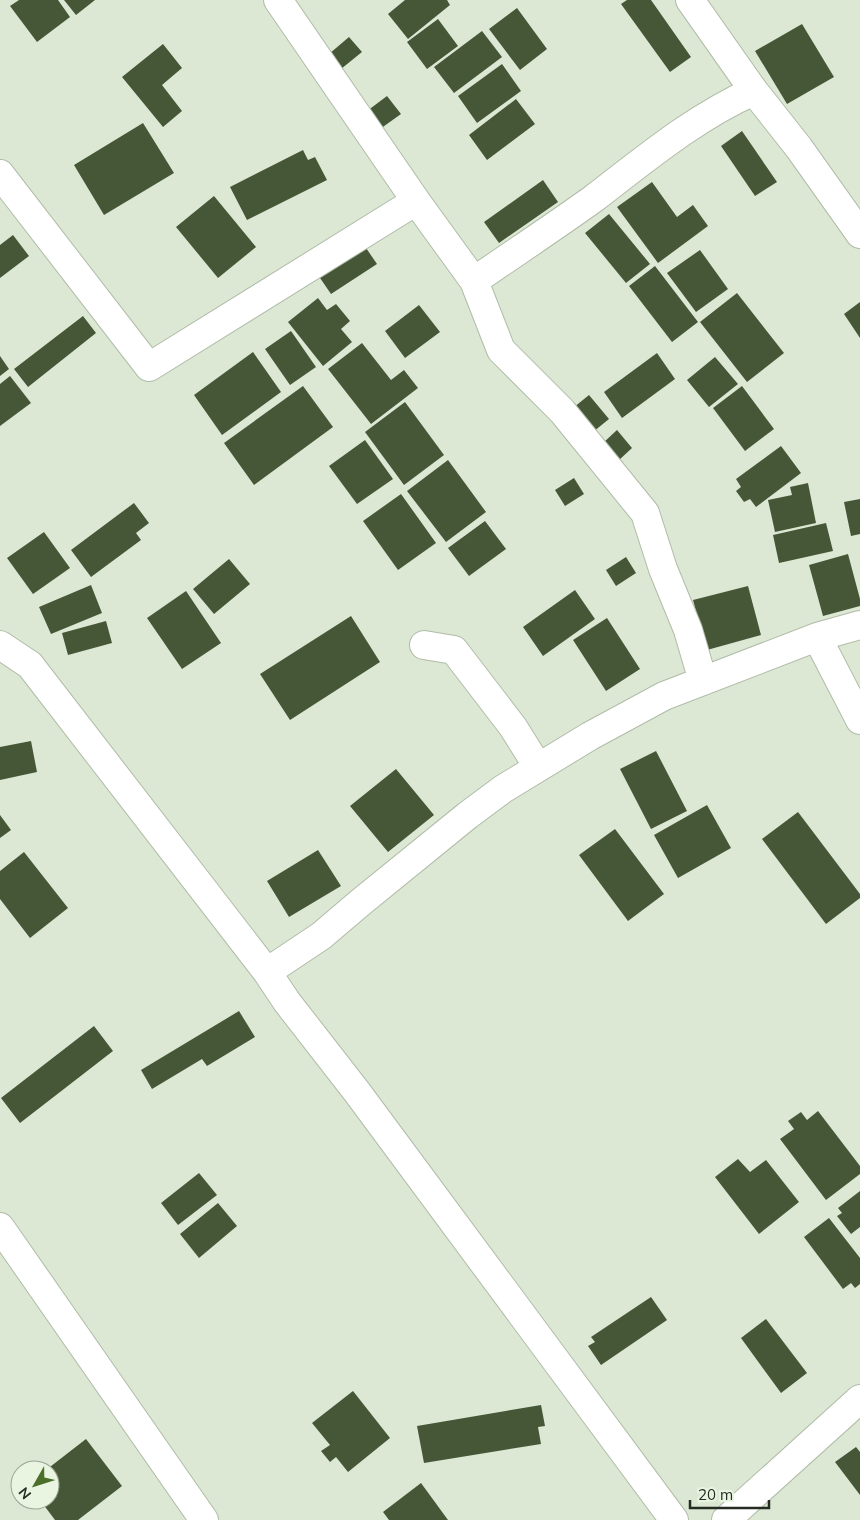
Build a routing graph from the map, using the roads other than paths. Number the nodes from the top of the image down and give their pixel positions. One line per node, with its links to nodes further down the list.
1 (278, 0): 5 (street)
2 (690, 0): 3 (street)
3 (754, 91): 6 (street); 7 (street)
4 (0, 174): 5 (street)
5 (416, 201): 7 (street)
6 (860, 234)
7 (474, 281): 12 (street)
8 (860, 625): 9 (street)
9 (817, 637): 12 (street); 13 (street)
10 (0, 645): 15 (street)
11 (424, 645): 14 (street)
12 (702, 681): 14 (street)
13 (860, 720)
14 (538, 767): 15 (street)
15 (267, 972): 19 (street)
16 (0, 1227): 18 (street)
17 (860, 1399): 20 (street)
18 (204, 1520)
19 (674, 1520)
20 (726, 1520)

